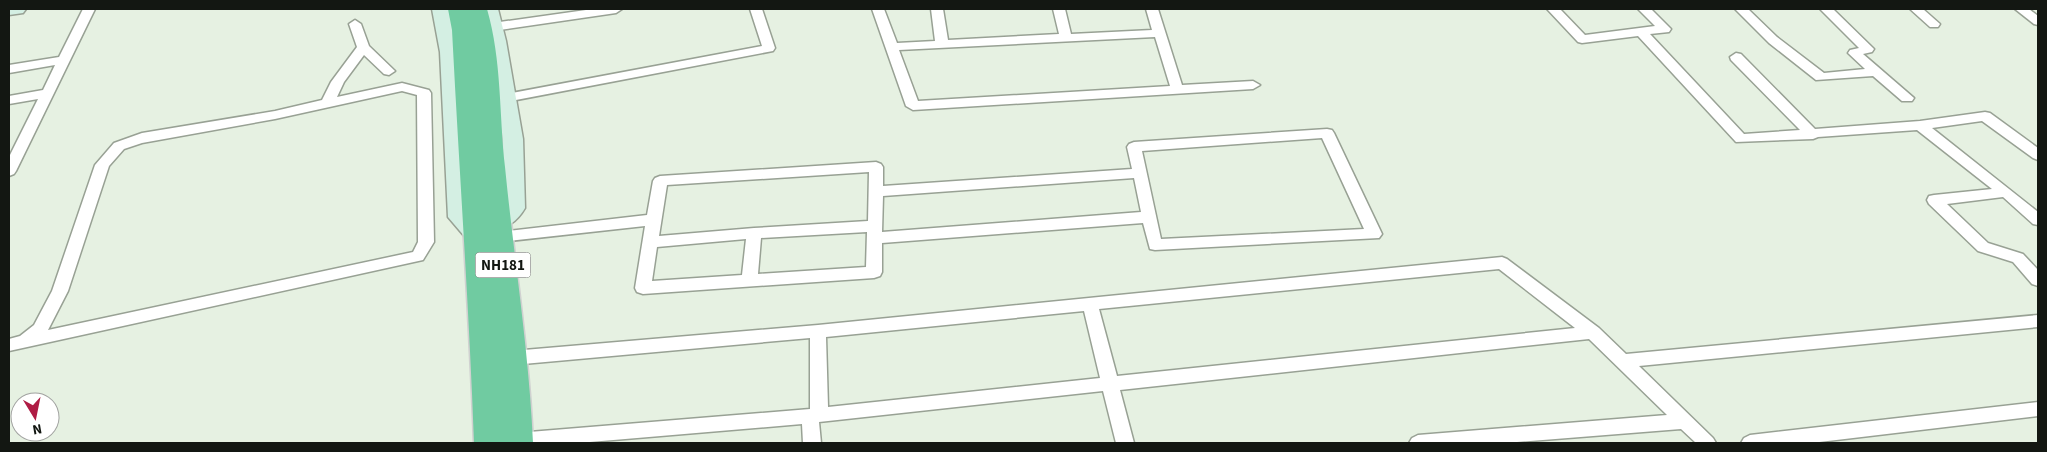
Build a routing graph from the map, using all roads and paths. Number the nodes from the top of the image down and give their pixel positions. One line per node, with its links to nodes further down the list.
1 (16, 9): 19 (street)
2 (89, 9): 31 (street)
3 (440, 9): 53 (street)
4 (458, 9): 37 (highway, NH181)
5 (477, 9): 37 (highway, NH181)
6 (489, 9): 23 (street)
7 (616, 9): 23 (street)
8 (756, 9): 37 (street)
9 (878, 9): 29 (street)
10 (937, 9): 27 (street)
11 (1059, 9): 26 (street)
12 (1152, 9): 25 (street)
13 (1554, 9): 24 (street)
14 (1644, 9): 24 (street)
15 (1741, 9): 34 (street)
16 (1826, 9): 34 (street)
17 (1916, 9): 22 (street)
18 (2021, 9): 20 (street)
19 (9, 10)
20 (2038, 21)
21 (355, 24): 28 (street)
22 (1934, 24)
23 (494, 27): 37 (street)
24 (1641, 32): 43 (street)
25 (1160, 33): 26 (street); 36 (street)
26 (1066, 38): 27 (street)
27 (942, 45): 29 (street)
28 (363, 46): 33 (street); 41 (street)
29 (892, 47): 36 (street)
30 (1736, 57): 43 (street)
31 (63, 60): 32 (street); 38 (street)
32 (9, 69)
33 (389, 72)
34 (1876, 72): 39 (street)
35 (1252, 85): 36 (street)
36 (1177, 89)
37 (488, 92): 53 (highway, NH181); 53 (street)
38 (47, 93): 40 (street); 45 (street)
39 (1907, 98)
40 (9, 100)
41 (327, 104): 62 (street); 62 (street)
42 (1920, 125): 43 (street); 44 (street); 48 (street)
43 (1812, 135)
44 (2038, 155)
45 (9, 170)
46 (1138, 173): 47 (street); 49 (street); 49 (street)
47 (876, 191): 50 (street); 52 (street)
48 (2006, 192): 51 (street); 56 (street)
49 (1149, 218): 52 (street)
50 (654, 220): 53 (street); 55 (street)
51 (2038, 220)
52 (875, 232): 54 (street); 57 (street)
53 (493, 233): 64 (highway, NH181); 71 (highway, NH181)
54 (754, 233): 55 (street); 57 (street)
55 (650, 242): 57 (street)
56 (2038, 280)
57 (749, 281)
58 (1090, 304): 60 (street); 61 (street); 66 (street)
59 (2038, 321): 65 (street)
60 (818, 331): 64 (street); 68 (street)
61 (1593, 332): 65 (street); 66 (street)
62 (25, 341): 63 (street)
63 (9, 345)
64 (512, 358): 70 (highway, NH181)
65 (1622, 361): 69 (street)
66 (1110, 384): 68 (street); 73 (street)
67 (2038, 409): 76 (street)
68 (814, 416): 70 (street); 72 (street)
69 (1684, 422): 74 (street); 75 (street)
70 (517, 442)
71 (490, 443)
72 (812, 443)
73 (1126, 443)
74 (1418, 443)
75 (1707, 443)
76 (1750, 443)

